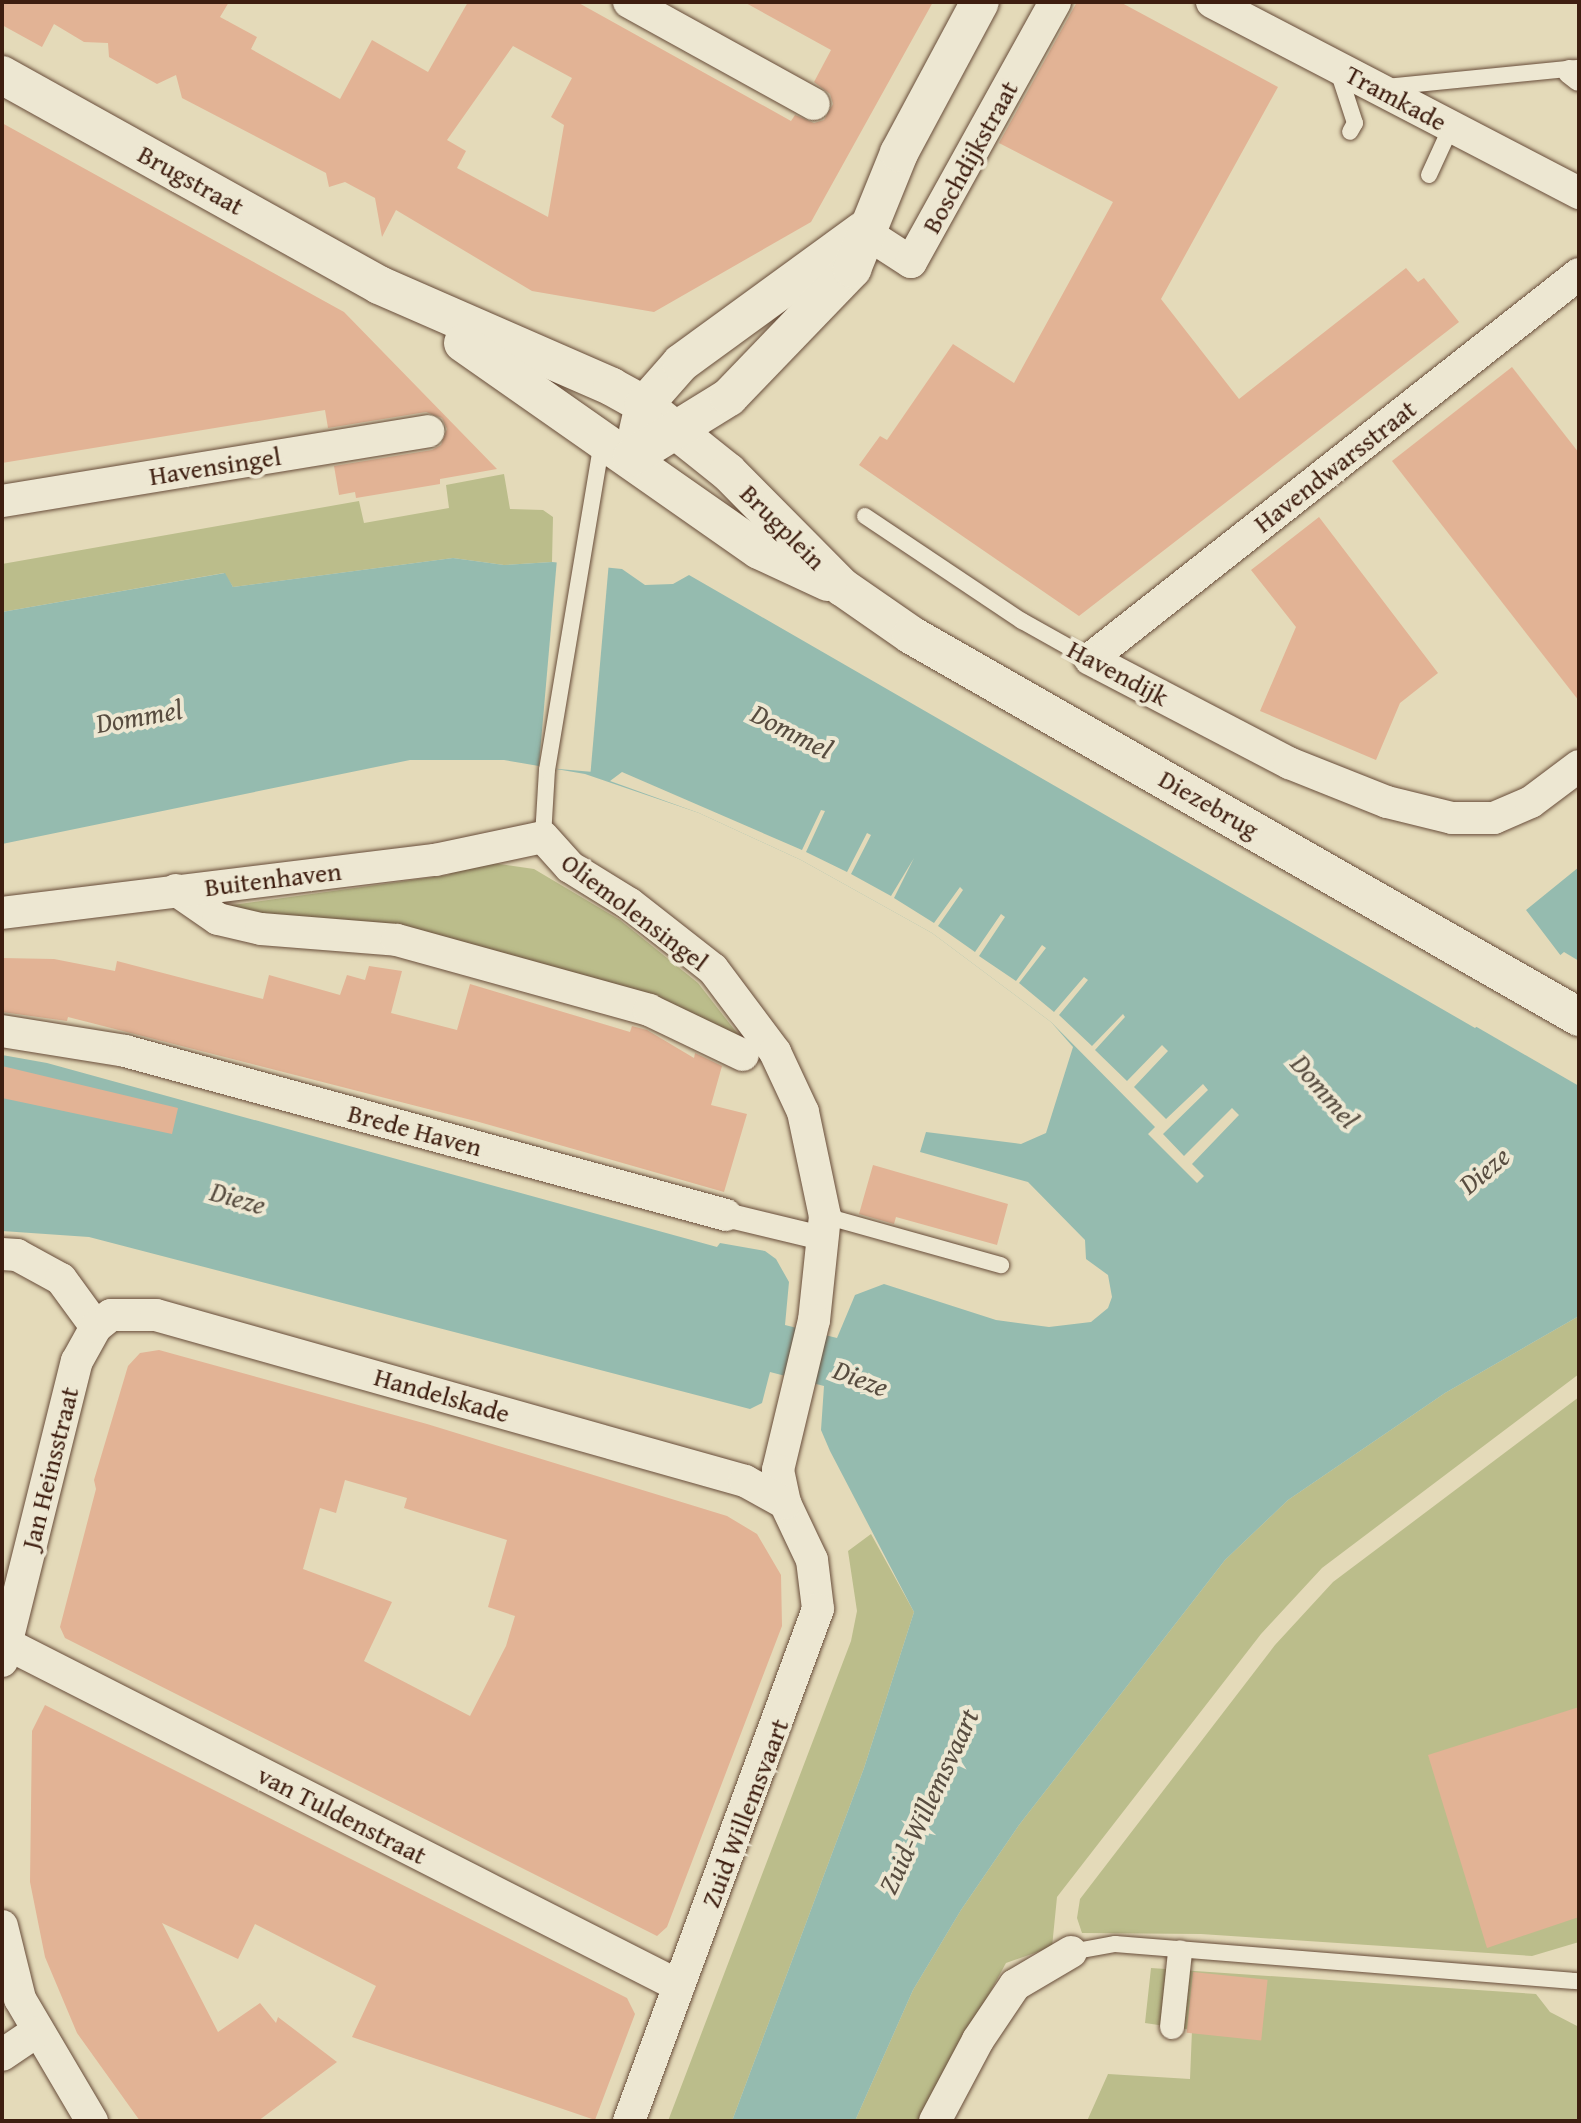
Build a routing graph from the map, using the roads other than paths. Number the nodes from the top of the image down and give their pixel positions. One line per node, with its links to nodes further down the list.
1 (629, 2): 9 (street)
2 (980, 2): 14 (street)
3 (1055, 2): 14 (street, Boschdijkstraat)
4 (1212, 2): 5 (street, Tramkade)
5 (1336, 66): 8 (street, Tramkade); 11 (lane)
6 (1576, 72): 8 (lane)
7 (2, 75): 16 (street, Brugstraat)
8 (1376, 88): 10 (street, Tramkade)
9 (814, 104)
10 (1451, 127): 12 (lane); 13 (street, Tramkade)
11 (1350, 132)
12 (1429, 175)
13 (1579, 193)
14 (863, 231): 18 (street); 19 (street)
15 (1579, 274): 25 (street, Havendwarsstraat)
16 (379, 285): 17 (street, Brugstraat); 21 (street, Brugstraat)
17 (510, 346): 18 (street, Brugplein)
18 (644, 405): 19 (street, Brugplein); 21 (street)
19 (679, 429): 21 (street); 24 (street, Brugplein)
20 (428, 431): 22 (street, Havensingel)
21 (617, 448): 24 (street, Brugplein); 27 (lane, Oliemolensingel)
22 (2, 501)
23 (865, 516): 25 (lane, Havendijk)
24 (842, 587): 30 (street, Diezebrug)
25 (1090, 659): 26 (street, Havendijk)
26 (1579, 766)
27 (543, 837): 28 (street, Buitenhaven); 34 (street, Oliemolensingel)
28 (176, 890): 29 (street, Buitenhaven); 32 (street)
29 (2, 913)
30 (1579, 1017)
31 (2, 1031): 33 (street, Brede Haven)
32 (743, 1055)
33 (726, 1215): 34 (street, Brede Haven)
34 (826, 1228): 36 (lane); 38 (street, Oliemolensingel)
35 (9, 1255): 37 (street)
36 (1001, 1265)
37 (96, 1327): 38 (street, Handelskade); 39 (street, Jan Heinsstraat)
38 (785, 1503): 45 (street, Zuid Willemsvaart)
39 (16, 1540): 40 (street, Jan Heinsstraat)
40 (4, 1652): 45 (street, van Tuldenstraat)
41 (2, 1926): 47 (street)
42 (1071, 1952): 43 (lane); 51 (street)
43 (1180, 1952): 44 (lane); 46 (street)
44 (1579, 1981)
45 (679, 1986): 50 (street, Zuid Willemsvaart)
46 (1172, 2027)
47 (36, 2032): 48 (street); 49 (street)
48 (2, 2055)
49 (92, 2121)
50 (629, 2121)
51 (935, 2121)

